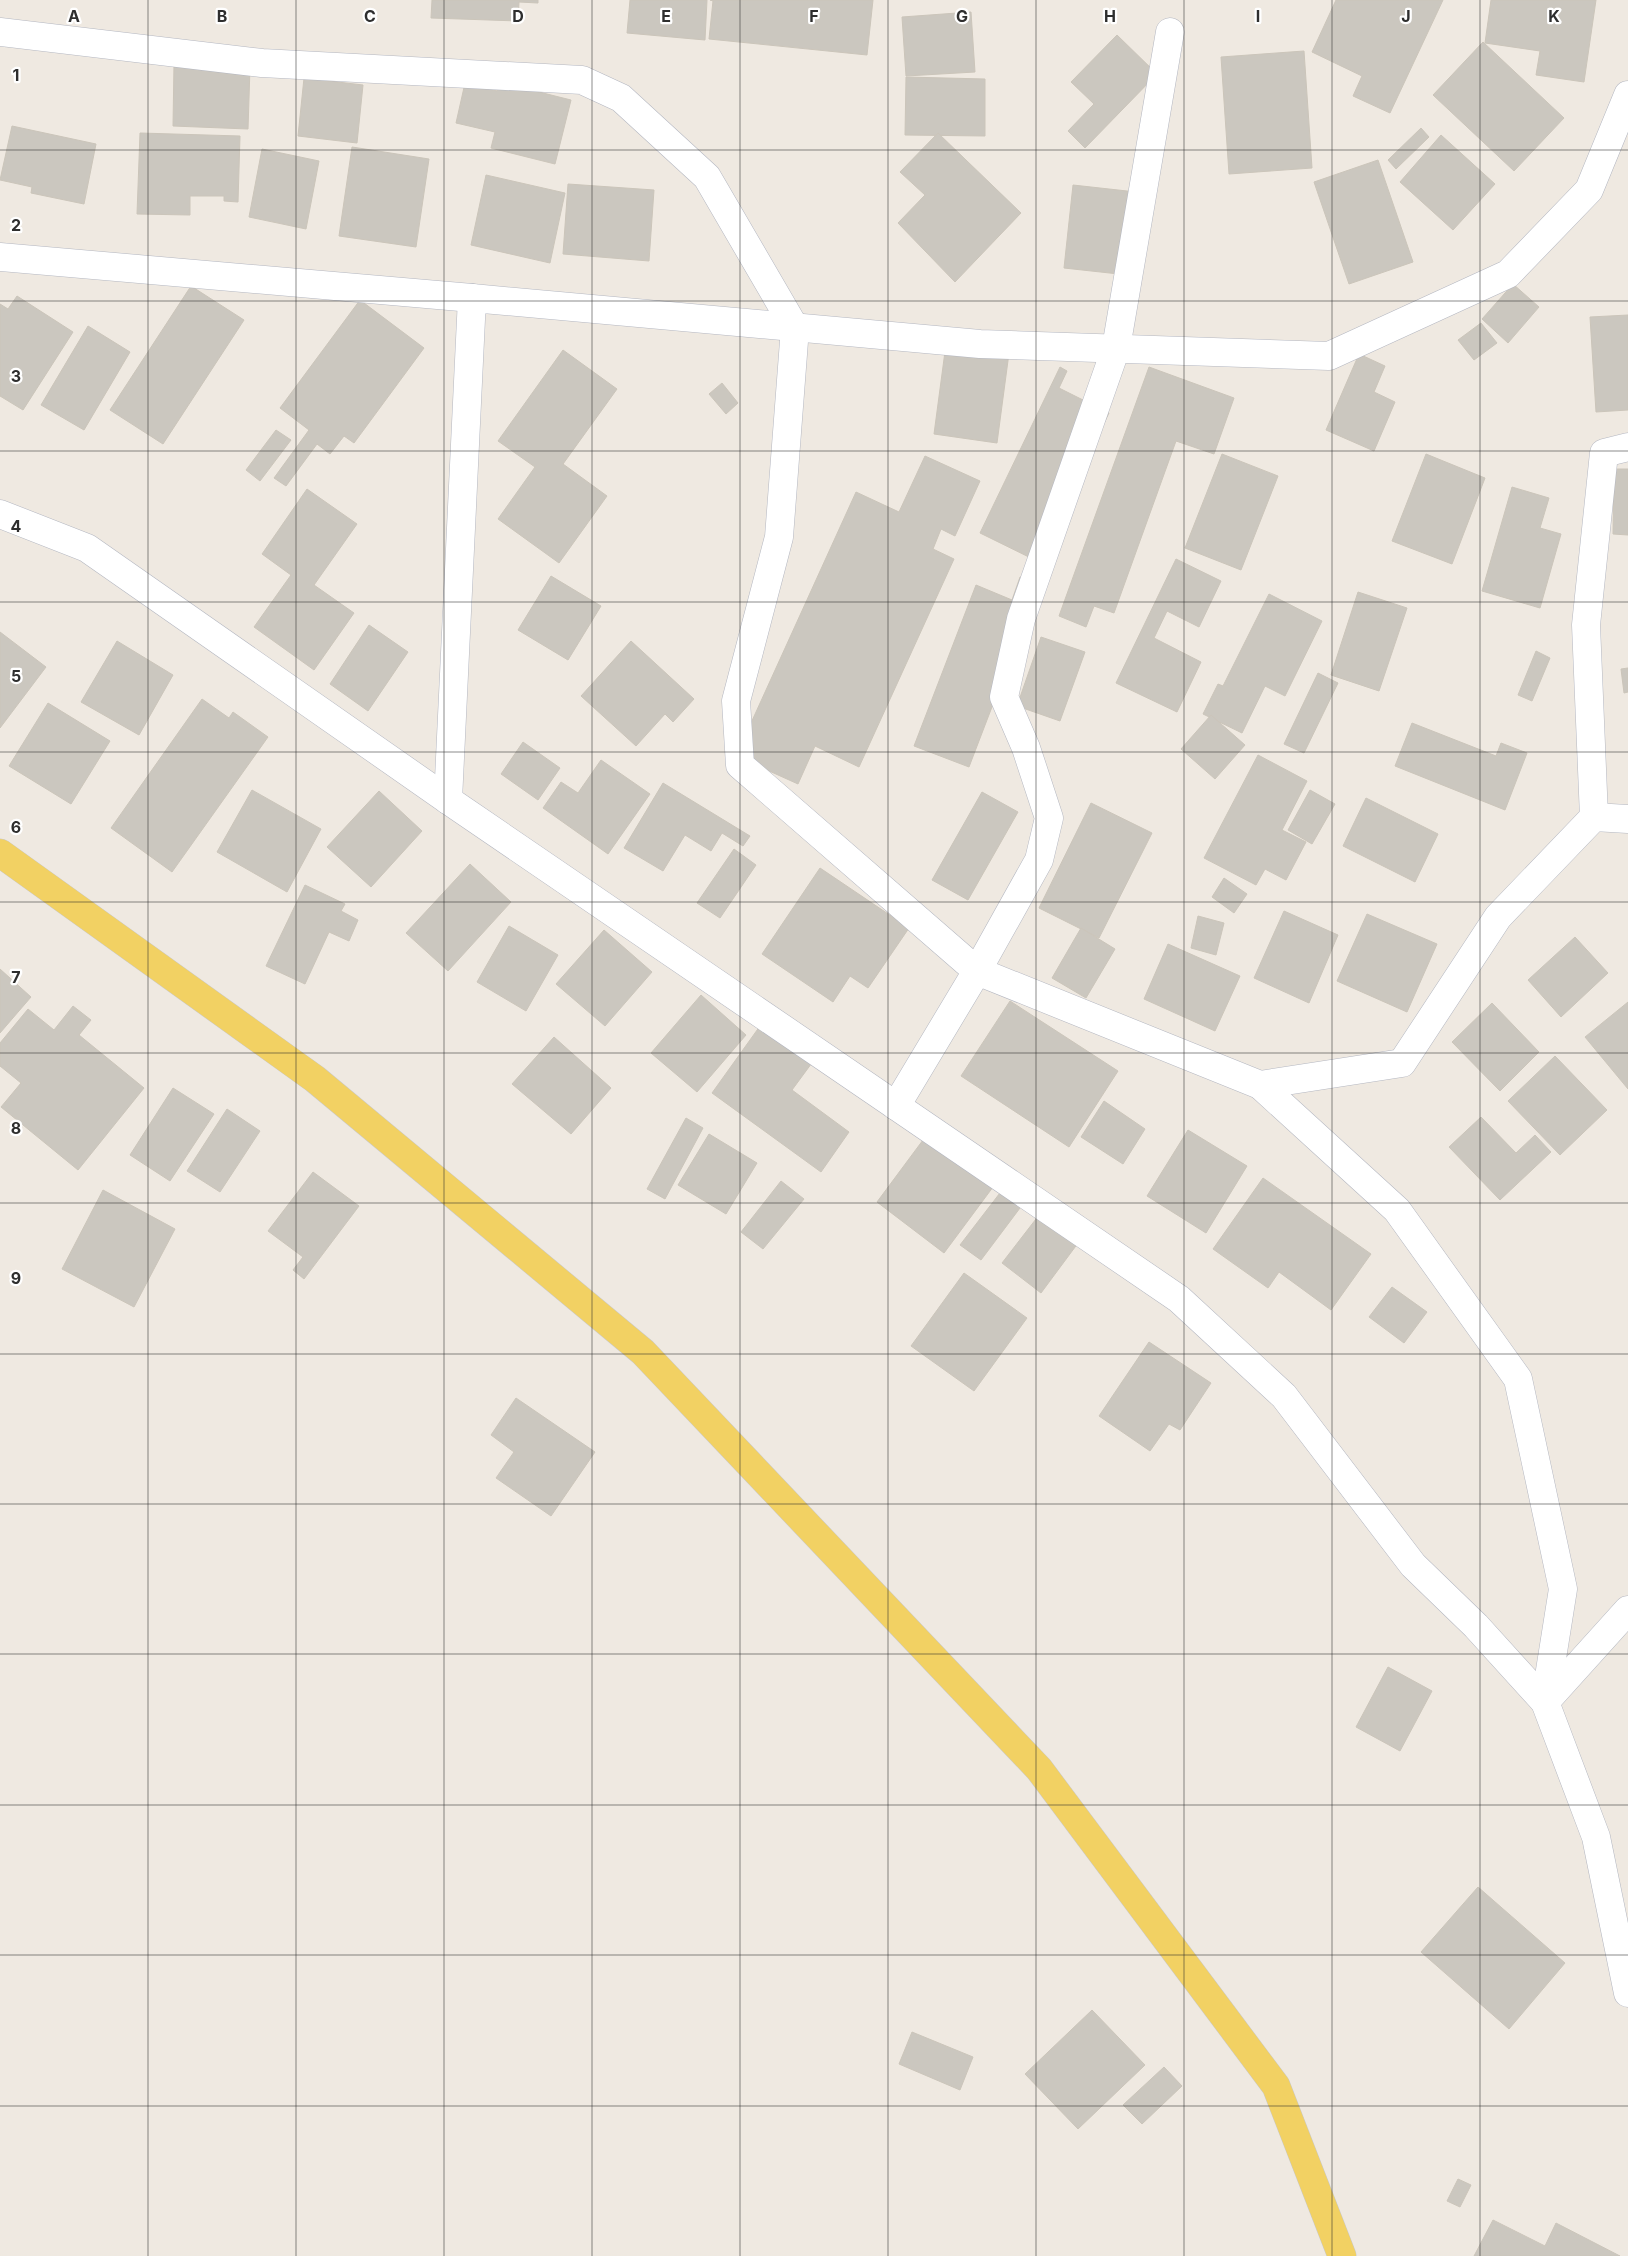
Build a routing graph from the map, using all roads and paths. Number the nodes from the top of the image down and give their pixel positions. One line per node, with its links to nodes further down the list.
1 (0, 32): 6 (street)
2 (1170, 32): 7 (street)
3 (1628, 95): 7 (street)
4 (0, 257): 5 (street)
5 (472, 298): 6 (street); 10 (street)
6 (795, 328): 7 (street); 14 (street)
7 (1116, 348): 14 (street)
8 (1628, 447): 11 (street)
9 (0, 514): 10 (street)
10 (448, 800): 16 (street)
11 (1594, 817): 12 (street); 15 (street)
12 (1628, 819)
13 (0, 853): 20 (main road)
14 (977, 971): 15 (street); 16 (street)
15 (1260, 1085): 18 (street)
16 (896, 1106): 18 (street)
17 (1628, 1610): 18 (street)
18 (1545, 1702): 19 (street)
19 (1628, 1993)
20 (1342, 2256)

